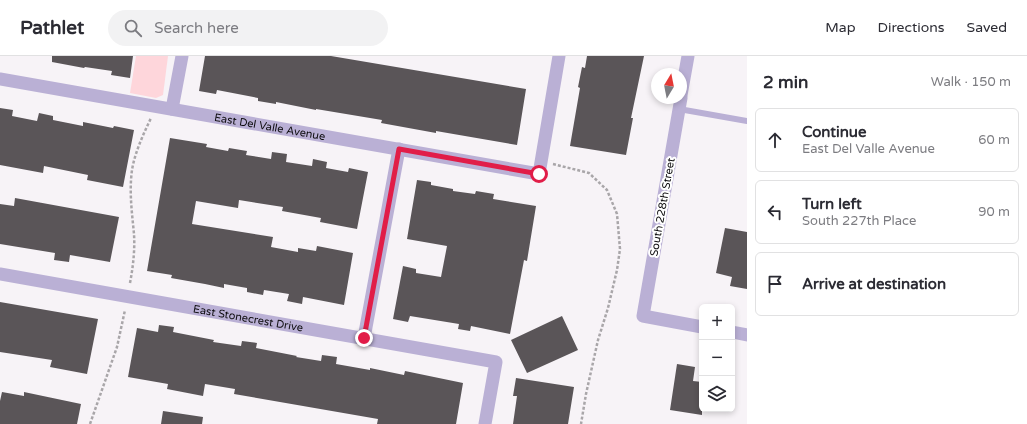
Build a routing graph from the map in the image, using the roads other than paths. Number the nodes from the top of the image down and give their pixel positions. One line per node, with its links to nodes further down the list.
1 (182, 56): 8 (street)
2 (559, 56): 10 (street, East Del Valle Avenue)
3 (688, 56): 4 (street, South 228th Street)
4 (686, 68)
5 (0, 79): 8 (street, East Del Valle Avenue)
6 (687, 103): 9 (lane)
7 (679, 104): 12 (street, South 228th Street)
8 (172, 109): 10 (street, East Del Valle Avenue)
9 (747, 121)
10 (399, 149): 15 (street)
11 (0, 274): 15 (street, East Stonecrest Drive)
12 (699, 326)
13 (735, 332): 14 (street)
14 (747, 334)
15 (364, 338): 16 (street, East Stonecrest Drive)
16 (485, 424)

